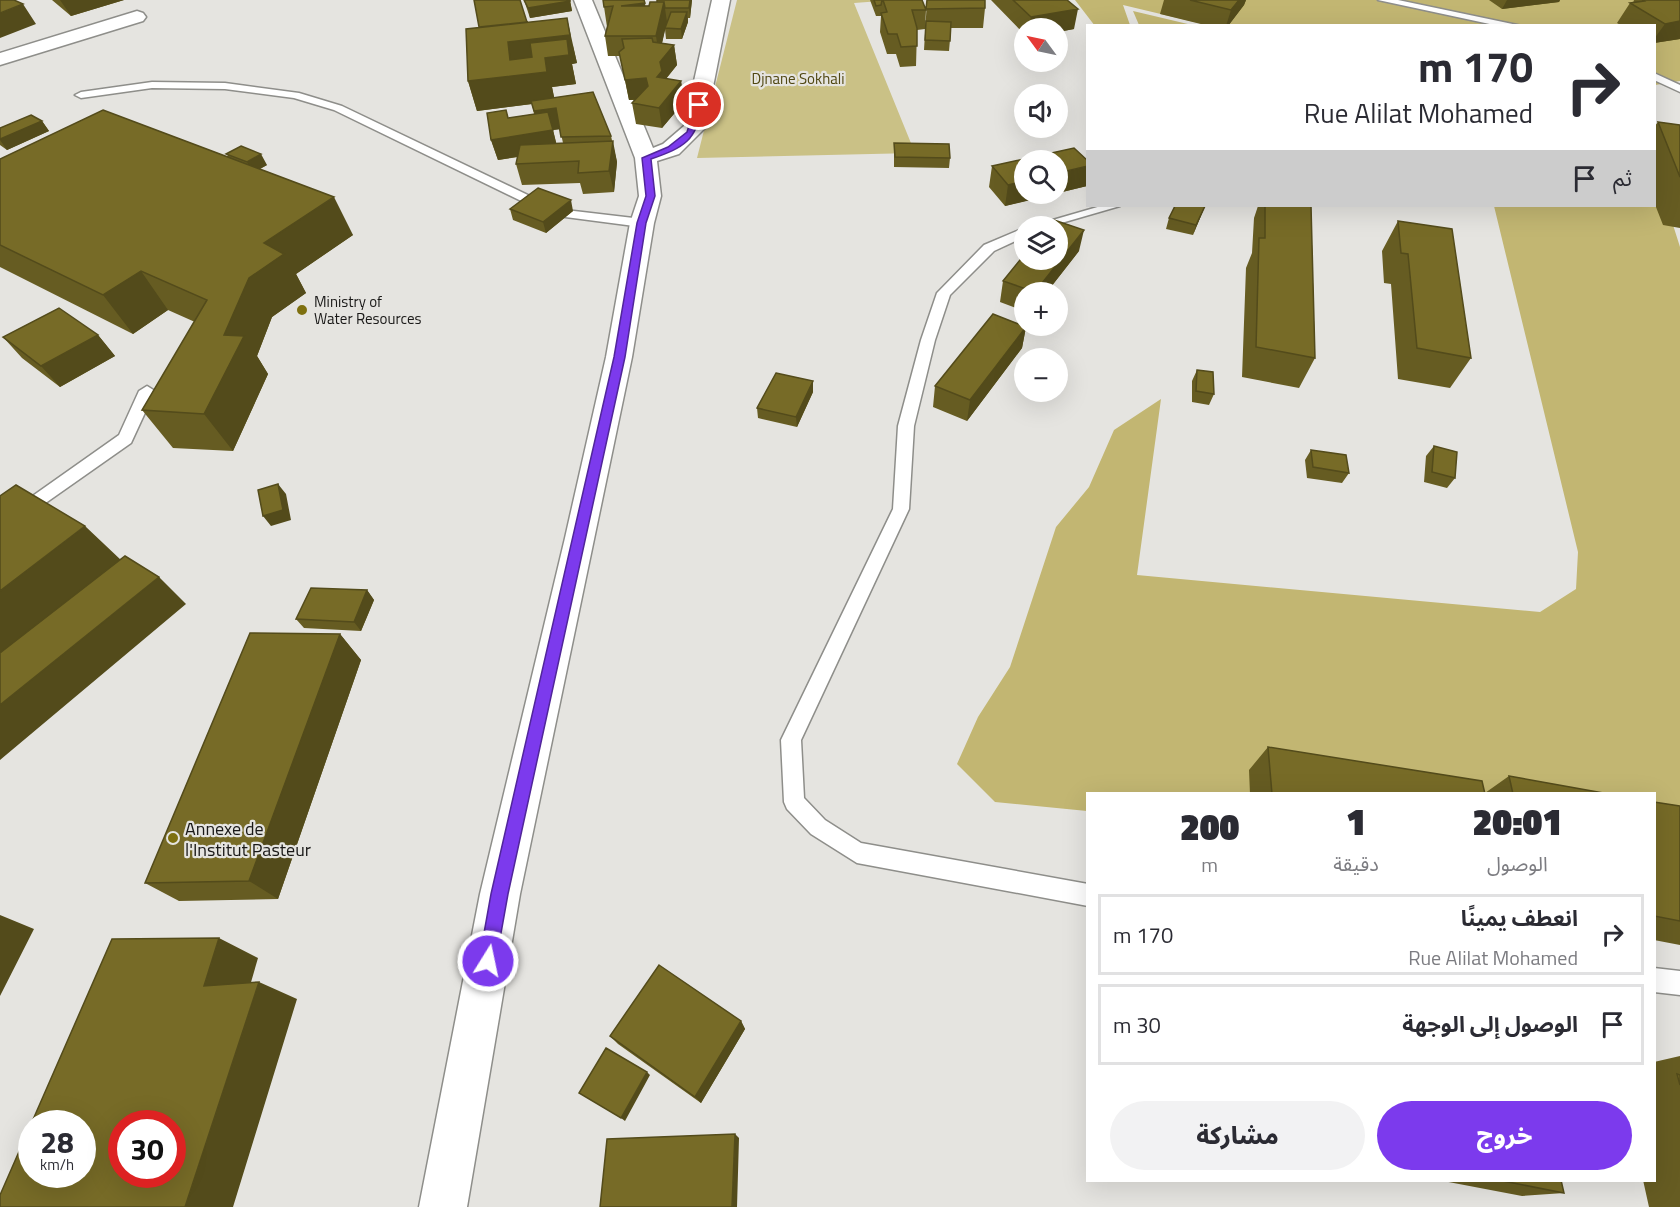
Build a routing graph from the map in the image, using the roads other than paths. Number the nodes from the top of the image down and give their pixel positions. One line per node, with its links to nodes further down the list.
1 (583, 0): 10 (street)
2 (721, 0): 10 (street)
3 (1383, 0): 5 (lane)
4 (137, 17): 6 (street)
5 (1507, 24)
6 (0, 59)
7 (1656, 77): 8 (lane)
8 (1680, 89)
9 (81, 95): 13 (lane)
10 (646, 158): 13 (street)
11 (1110, 207): 12 (lane)
12 (1068, 218)
13 (642, 223): 20 (street)
14 (1014, 237): 17 (lane)
15 (147, 391): 16 (lane)
16 (0, 528)
17 (1086, 895)
18 (1656, 980): 19 (lane)
19 (1680, 983)
20 (443, 1207)

